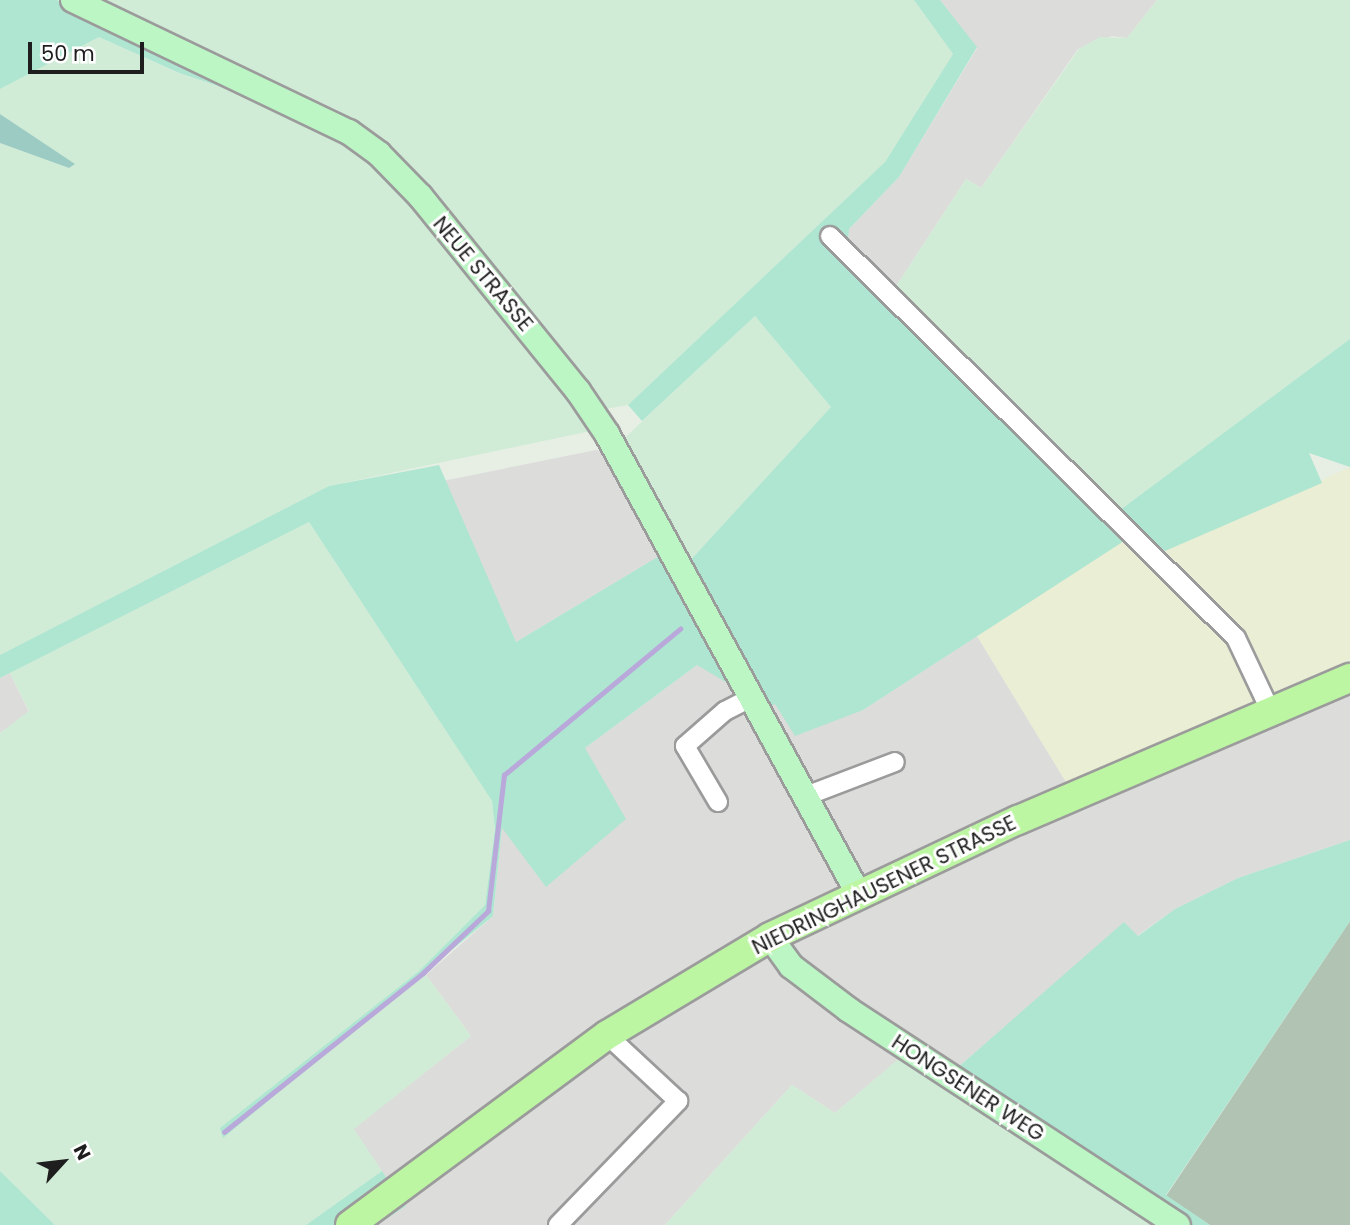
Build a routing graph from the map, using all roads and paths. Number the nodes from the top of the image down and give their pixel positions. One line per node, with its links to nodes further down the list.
1 (73, 0): 4 (street, NEUE STRASSE)
2 (830, 236): 5 (street)
3 (1350, 678): 5 (main road, NIEDRINGHAUSENER STRASSE)
4 (752, 696): 7 (street, NEUE STRASSE); 8 (street)
5 (1272, 712): 9 (main road, NIEDRINGHAUSENER STRASSE)
6 (895, 762): 7 (street)
7 (806, 796): 9 (street, NEUE STRASSE)
8 (718, 802)
9 (858, 893): 10 (main road, NIEDRINGHAUSENER STRASSE)
10 (769, 937): 11 (main road, NIEDRINGHAUSENER STRASSE); 14 (street, HONGSENER WEG)
11 (607, 1035): 12 (main road, NIEDRINGHAUSENER STRASSE); 13 (street)
12 (350, 1225)
13 (558, 1225)
14 (1178, 1225)

